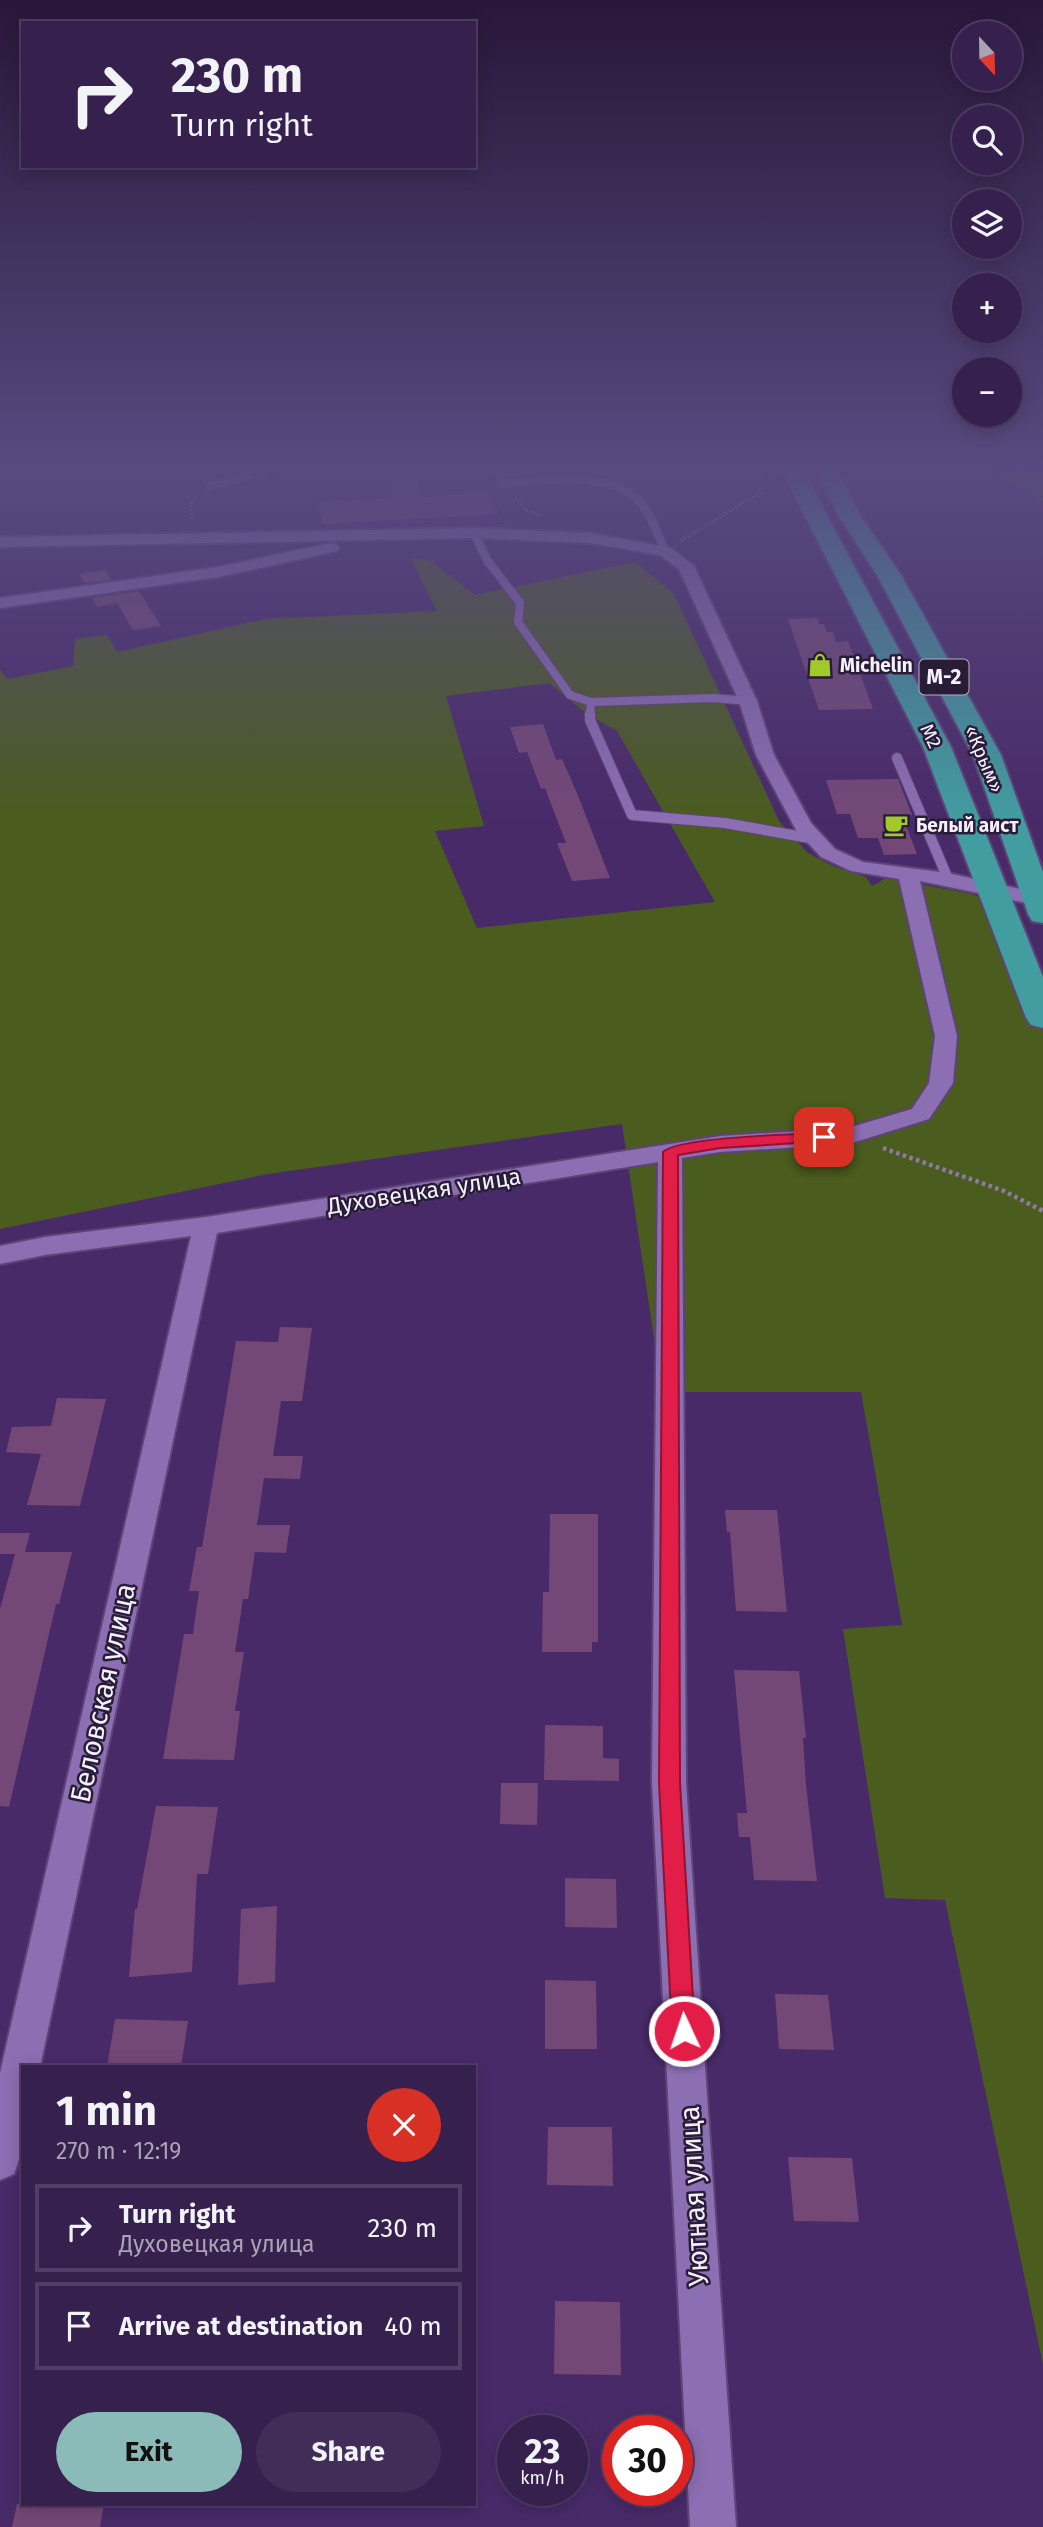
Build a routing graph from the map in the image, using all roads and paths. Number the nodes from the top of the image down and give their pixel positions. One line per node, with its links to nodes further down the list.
1 (127, 585): 6 (street)
2 (506, 585): 8 (lane)
3 (695, 585): 7 (street)
4 (852, 585): 13 (highway, М2)
5 (894, 585): 14 (highway, «Крым» / М-2)
6 (0, 603)
7 (748, 701): 8 (lane); 10 (street)
8 (591, 702): 10 (lane)
9 (897, 758): 12 (lane)
10 (815, 839): 11 (street)
11 (908, 876): 12 (street); 16 (street, Духовецкая улица)
12 (948, 879): 13 (street)
13 (993, 890): 14 (street); 15 (highway, М2)
14 (1040, 906)
15 (1043, 1018)
16 (849, 1136): 17 (street, Духовецкая улица); 18 (path)
17 (670, 1152): 19 (street, Духовецкая улица); 22 (street, Уютная улица)
18 (1043, 1211)
19 (206, 1226): 20 (street, Духовецкая улица); 21 (street, Беловская улица)
20 (0, 1255)
21 (0, 2160)
22 (713, 2527)

